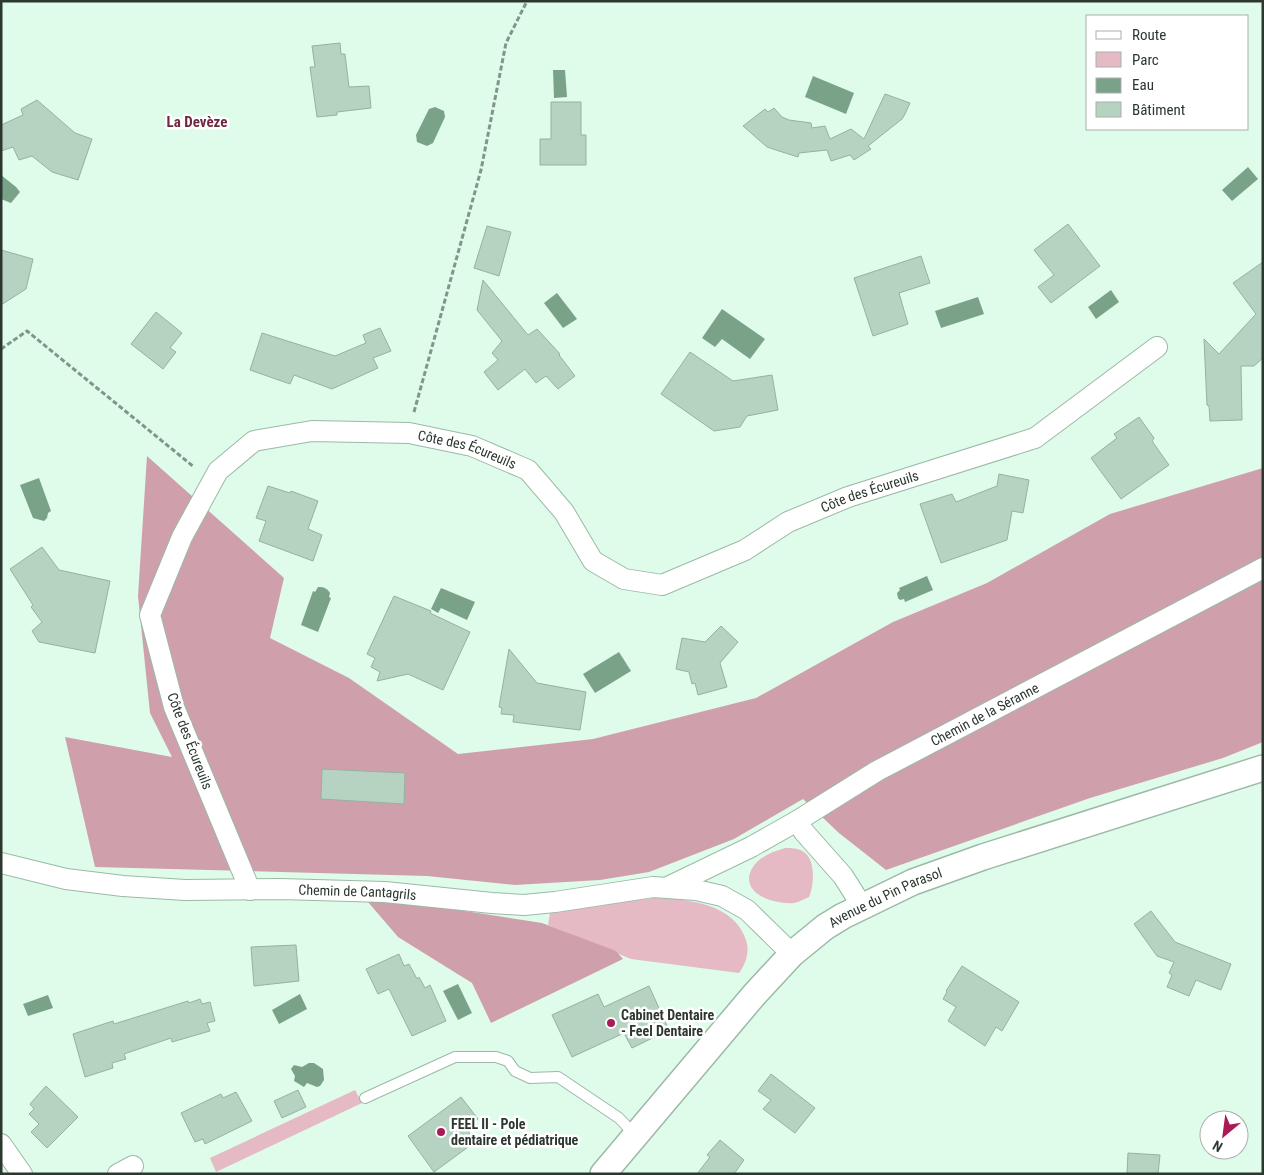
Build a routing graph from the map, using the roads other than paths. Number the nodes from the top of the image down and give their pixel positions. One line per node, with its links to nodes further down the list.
1 (1157, 347): 8 (street, Côte des Écureuils)
2 (1263, 568): 4 (street, Chemin de la Séranne)
3 (1263, 768): 9 (street, Avenue du Pin Parasol)
4 (797, 821): 6 (street, Chemin de la Séranne); 9 (street)
5 (1, 863): 8 (street, Chemin de Cantagrils)
6 (710, 868): 7 (street, Chemin de Cantagrils)
7 (667, 888): 8 (street, Chemin de Cantagrils); 10 (street)
8 (250, 890)
9 (862, 906): 10 (street, Avenue du Pin Parasol)
10 (792, 954): 12 (street, Avenue du Pin Parasol)
11 (365, 1098): 12 (lane)
12 (635, 1135): 15 (street, Avenue du Pin Parasol)
13 (1, 1144): 14 (street)
14 (22, 1174)
15 (603, 1174)

